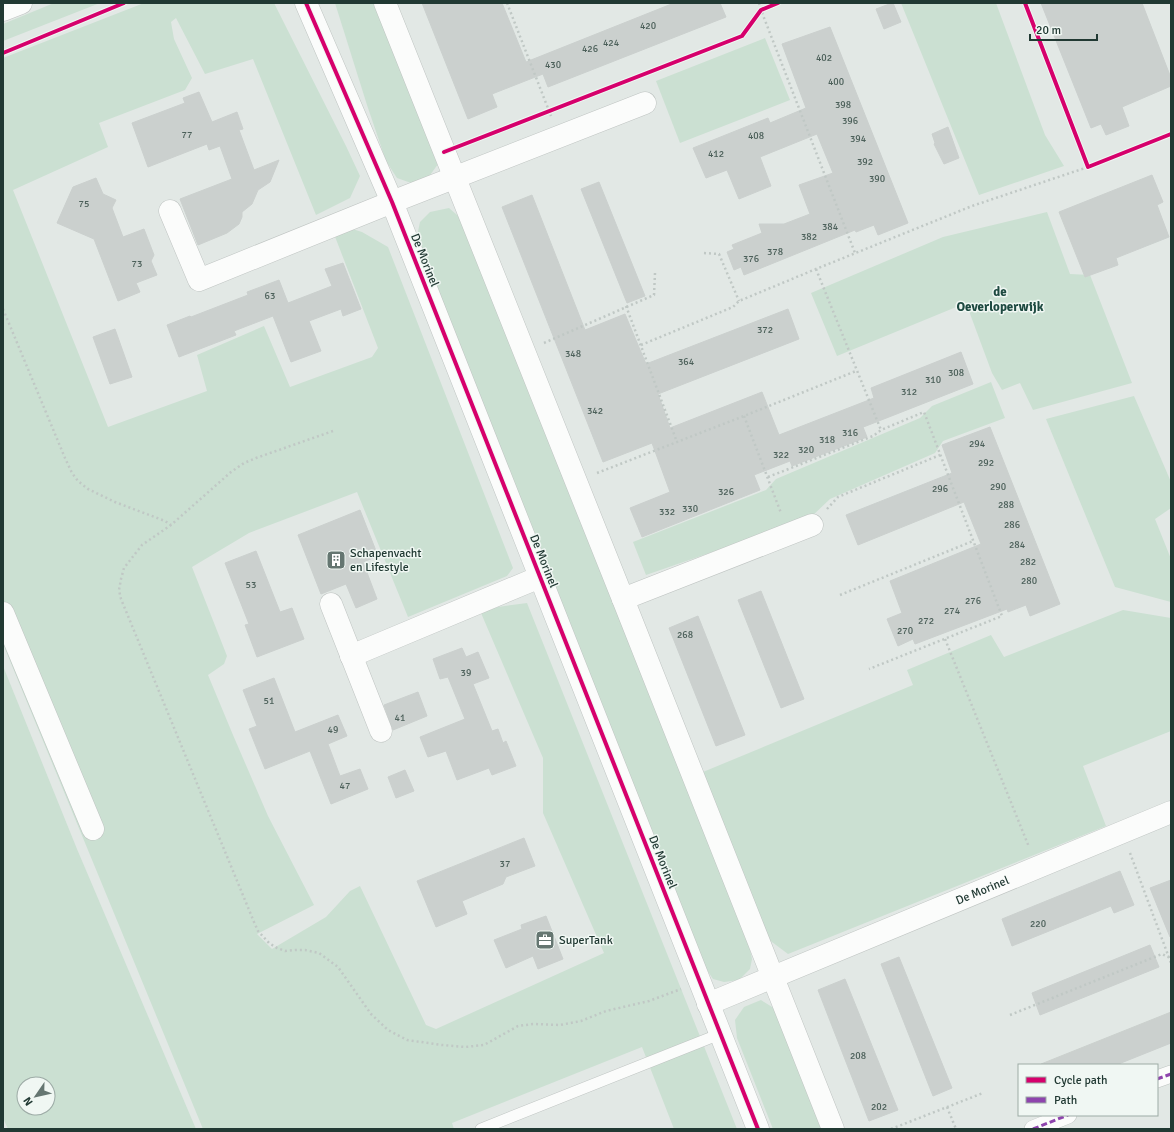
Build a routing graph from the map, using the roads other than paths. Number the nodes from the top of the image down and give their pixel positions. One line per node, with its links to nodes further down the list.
1 (21, 3): 4 (street)
2 (306, 3): 7 (street, De Morinel)
3 (385, 3): 6 (street)
4 (3, 10)
5 (644, 103): 6 (street)
6 (455, 178): 7 (street); 11 (street)
7 (392, 202): 8 (street); 10 (street, De Morinel)
8 (170, 211)
9 (812, 525): 11 (street)
10 (540, 577): 14 (street, De Morinel); 19 (street, De Morinel)
11 (623, 599): 18 (street)
12 (331, 604): 14 (street)
13 (3, 613): 17 (street)
14 (351, 656): 15 (street)
15 (381, 731)
16 (1171, 812): 18 (street, De Morinel)
17 (94, 829)
18 (772, 977): 19 (street, De Morinel); 26 (street)
19 (708, 1004): 20 (street, De Morinel)
20 (720, 1034): 24 (lane); 25 (street, De Morinel)
21 (1171, 1074): 22 (street)
22 (1158, 1079)
23 (1066, 1116): 27 (street)
24 (481, 1129)
25 (758, 1129)
26 (833, 1129)
27 (1033, 1129)

